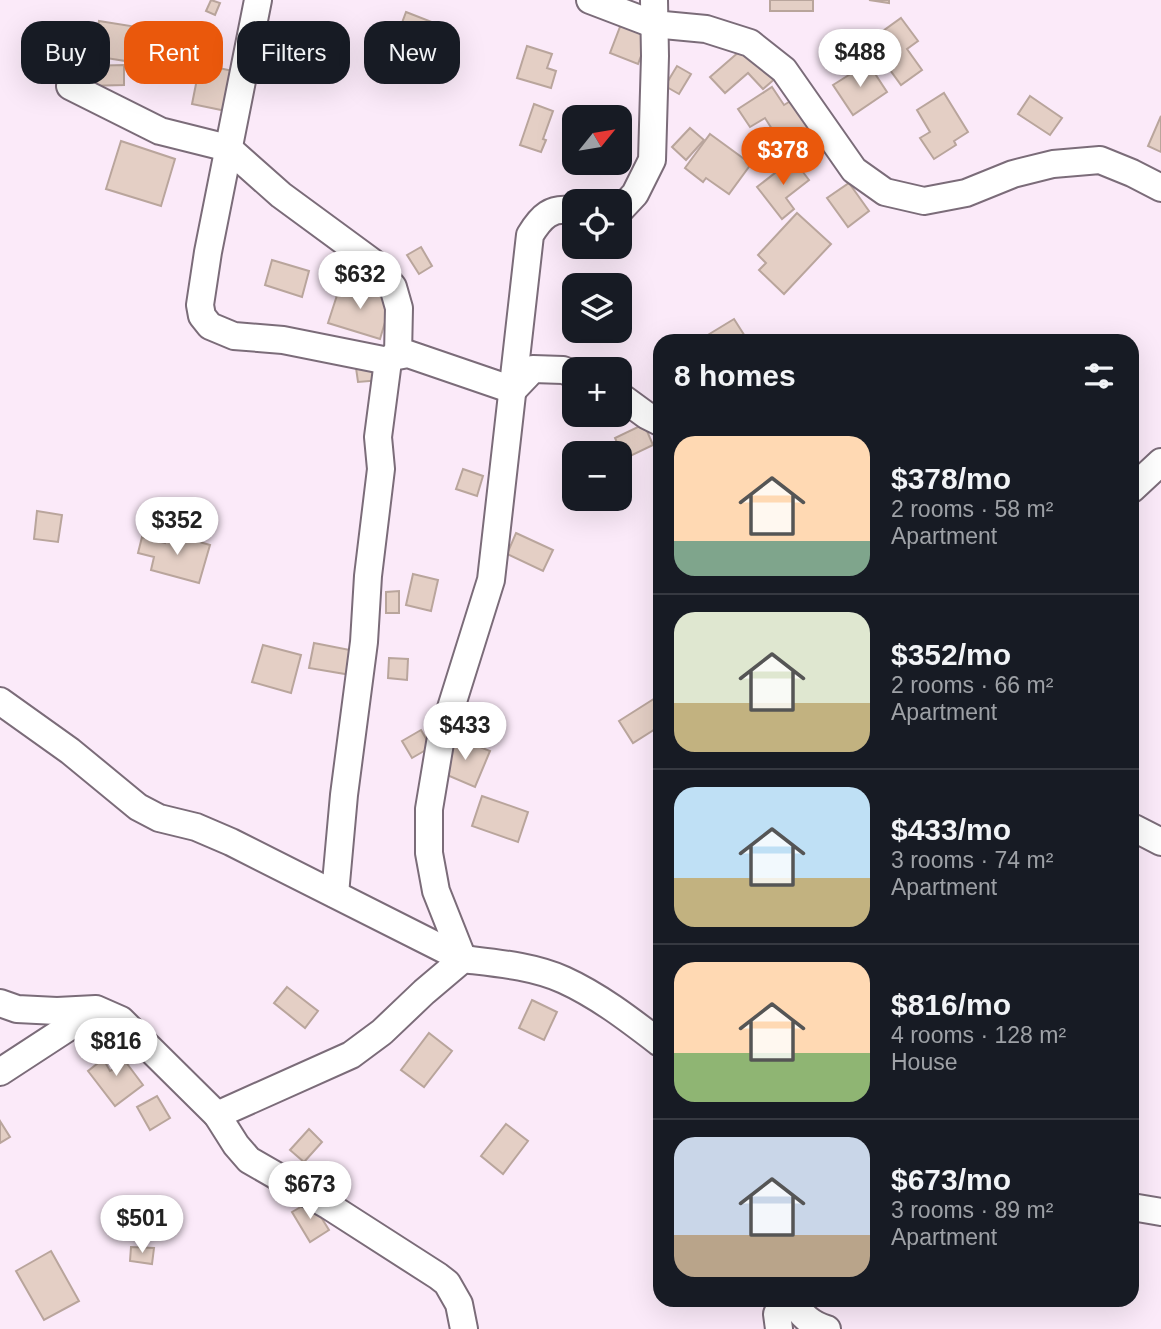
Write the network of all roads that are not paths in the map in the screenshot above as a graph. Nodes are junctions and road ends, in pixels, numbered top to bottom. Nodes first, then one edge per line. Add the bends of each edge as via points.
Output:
1 (258, 0) edge
2 (590, 0) edge
3 (654, 12) edge
4 (70, 86) dead end
5 (229, 148) junction
6 (1161, 188) edge
7 (632, 197) edge
8 (562, 210) edge
9 (393, 358) junction
10 (562, 370) edge
11 (513, 390) junction
12 (632, 405) edge
13 (653, 418) edge
14 (1161, 462) edge
15 (1139, 482) edge
16 (0, 701) edge
17 (1139, 831) edge
18 (1161, 842) edge
19 (335, 894) junction
20 (463, 959) junction
21 (0, 1003) edge
22 (96, 1009) junction
23 (653, 1038) edge
24 (0, 1072) edge
25 (217, 1115) junction
26 (1139, 1209) edge
27 (1161, 1212) edge
28 (780, 1307) edge
29 (796, 1307) edge
30 (464, 1329) edge
31 (779, 1329) edge
32 (827, 1329) edge

1 - 5 street
2 - 3 street
3 - 6 street via 750,43 785,71 854,170 886,192 924,201 965,193 1054,164 1100,160
3 - 7 street via 652,160
4 - 5 street via 160,131
5 - 9 street via 281,195 375,264 393,287 399,308
5 - 9 street via 208,252 202,316 210,326 234,336
8 - 11 street via 540,220 530,235
9 - 11 street via 408,354
9 - 19 street via 378,437 382,469
10 - 11 street via 533,369
11 - 20 street via 491,580 440,743 429,809 429,853 436,891
12 - 13 street
14 - 15 street
16 - 19 street via 138,807 231,842
17 - 18 street
19 - 20 street
20 - 23 street via 564,980
20 - 25 street via 351,1055
21 - 22 street via 17,1009
22 - 24 street
22 - 25 street via 121,1020
25 - 30 street via 249,1160 363,1226 447,1283 459,1304
26 - 27 street
28 - 31 street
29 - 32 street via 817,1327

